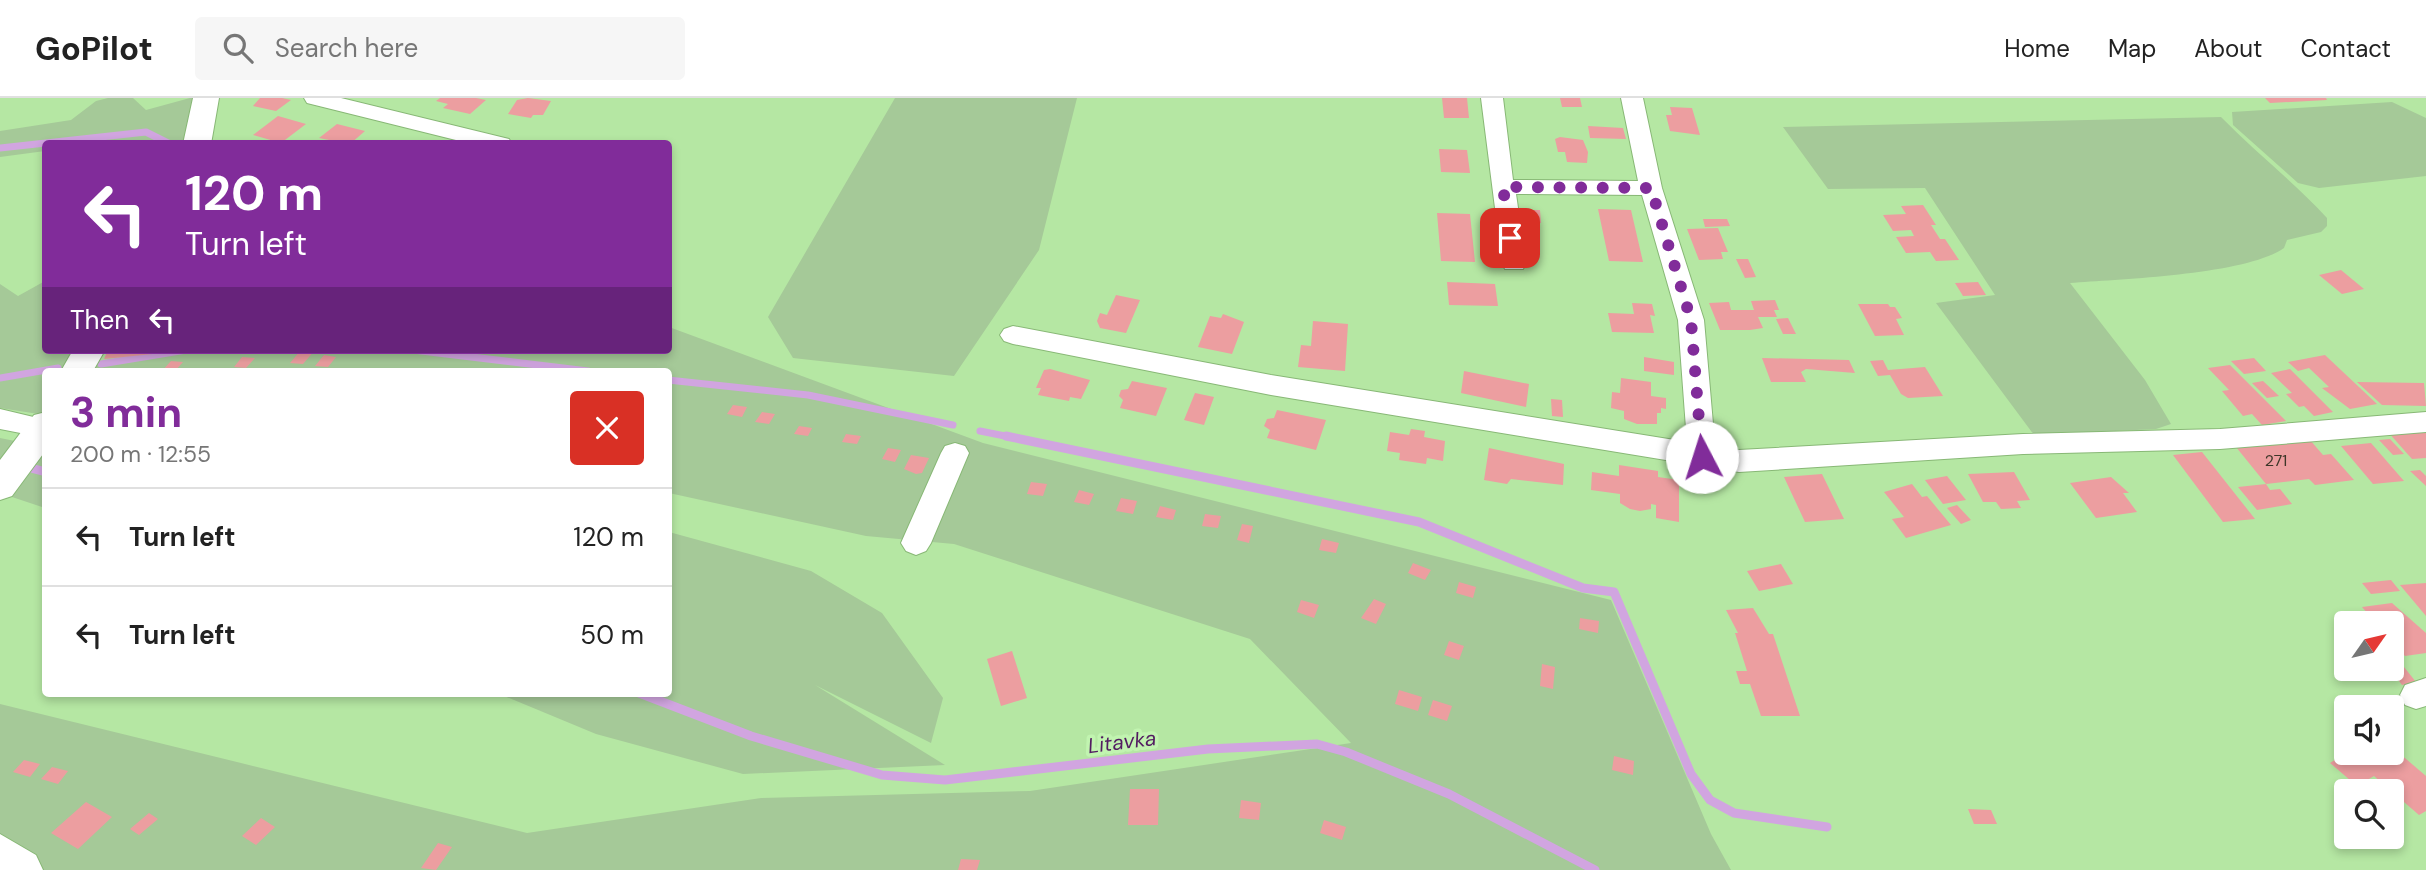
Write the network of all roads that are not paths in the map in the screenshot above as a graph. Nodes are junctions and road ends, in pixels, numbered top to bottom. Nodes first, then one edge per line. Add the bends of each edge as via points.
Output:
1 (206, 98) edge
2 (315, 98) edge
3 (1492, 98) edge
4 (1632, 98) edge
5 (198, 140) edge
6 (485, 140) edge
7 (1503, 187) junction
8 (1651, 188) junction
9 (1514, 263) dead end
10 (1013, 335) dead end
11 (0, 419) edge
12 (2426, 422) edge
13 (39, 434) edge
14 (955, 453) dead end
15 (1702, 457) junction
16 (0, 486) edge
17 (916, 543) dead end
18 (0, 855) edge
19 (21, 870) edge

1 - 5 street
2 - 6 street
3 - 7 street
4 - 8 street
7 - 8 street
7 - 9 street
8 - 15 street via 1691,320
10 - 15 street via 1272,385
11 - 13 street
12 - 15 street via 2220,439 2023,444 1774,461
13 - 16 street
14 - 17 street
18 - 19 street

